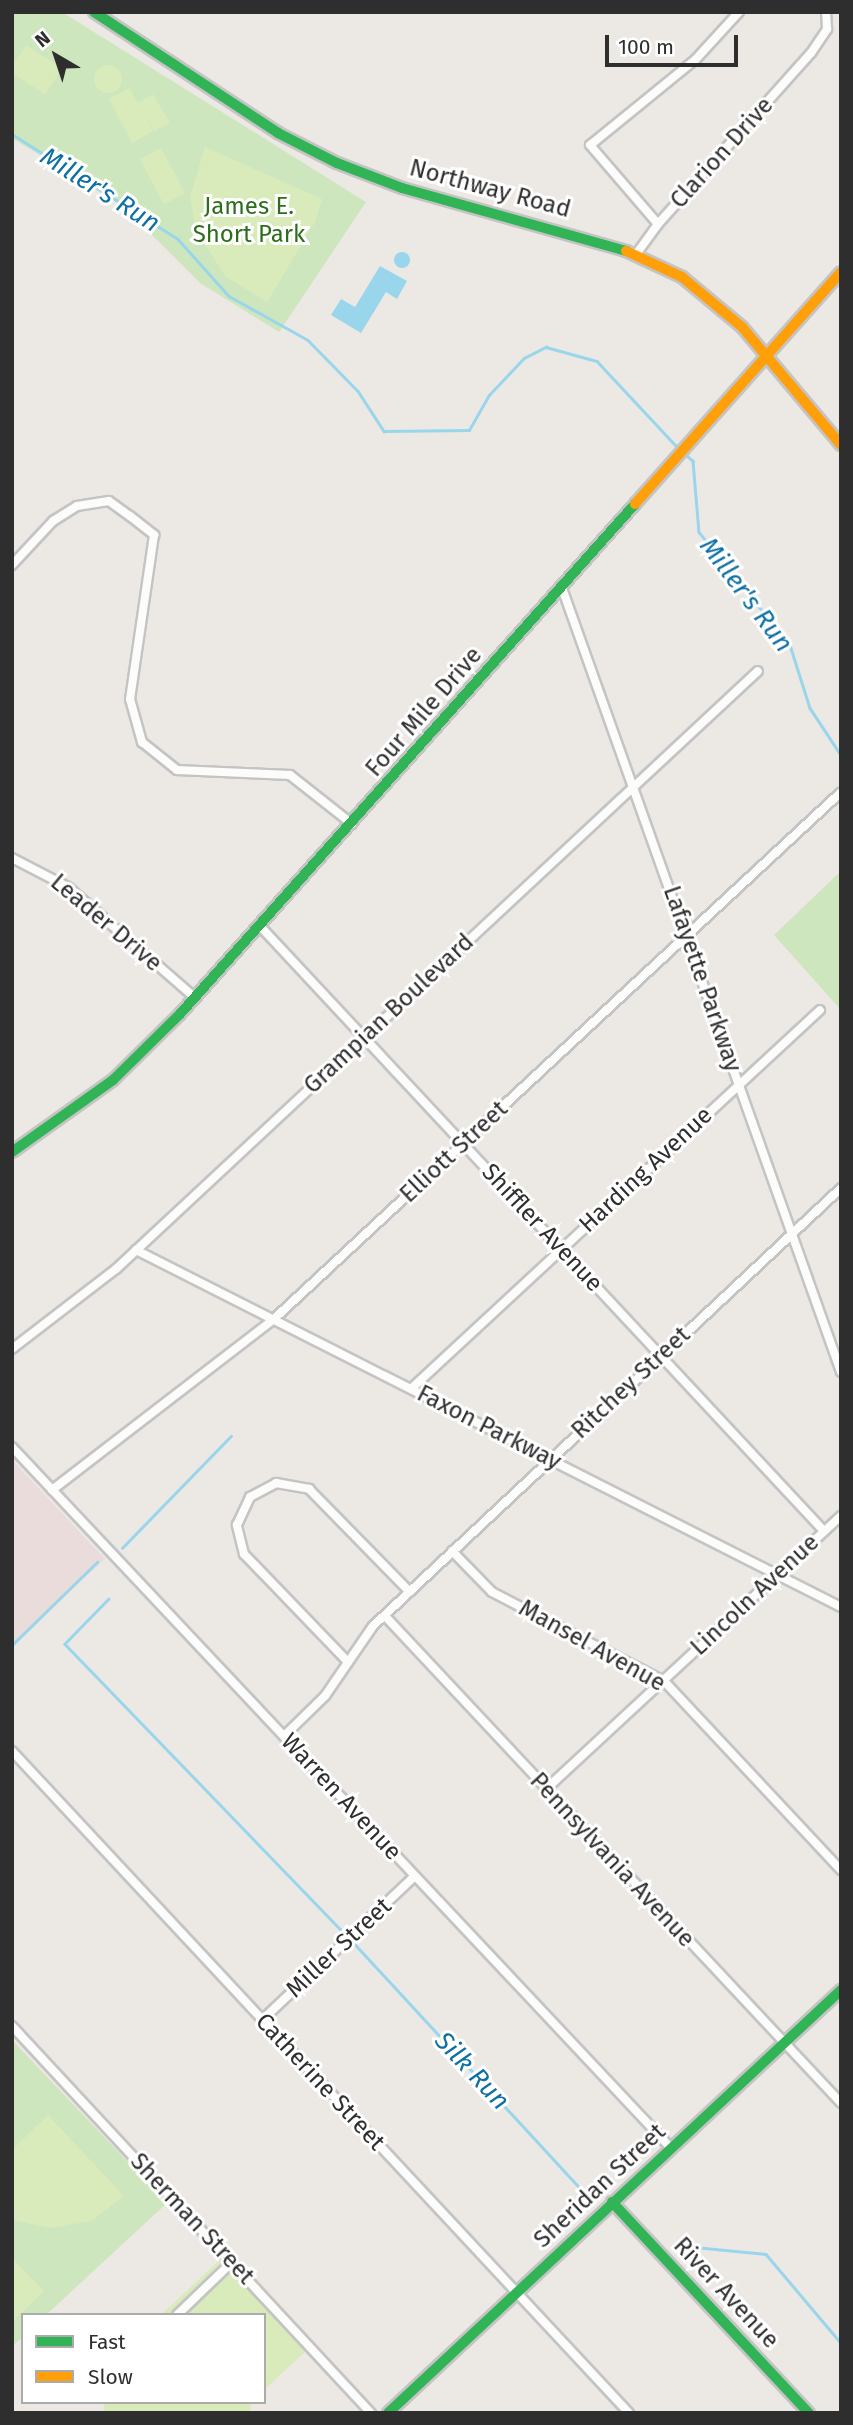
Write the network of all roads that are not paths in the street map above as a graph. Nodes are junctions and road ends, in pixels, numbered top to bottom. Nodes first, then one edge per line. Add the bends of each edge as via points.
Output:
1 (94, 12) edge
2 (739, 12) edge
3 (826, 12) edge
4 (658, 224) junction
5 (637, 253) junction
6 (841, 272) edge
7 (766, 353) junction
8 (841, 444) edge
9 (12, 565) edge
10 (562, 587) junction
11 (758, 671) dead end
12 (634, 786) junction
13 (840, 793) edge
14 (352, 824) junction
15 (12, 858) edge
16 (260, 926) junction
17 (687, 935) junction
18 (194, 997) junction
19 (820, 1010) dead end
20 (364, 1037) junction
21 (739, 1084) junction
22 (463, 1143) junction
23 (12, 1152) edge
24 (841, 1188) edge
25 (792, 1233) junction
26 (562, 1249) junction
27 (136, 1250) junction
28 (274, 1319) junction
29 (12, 1349) edge
30 (661, 1356) junction
31 (841, 1371) edge
32 (412, 1388) junction
33 (12, 1447) edge
34 (549, 1459) junction
35 (52, 1490) junction
36 (841, 1516) edge
37 (824, 1531) junction
38 (452, 1550) junction
39 (778, 1575) junction
40 (410, 1592) junction
41 (841, 1607) edge
42 (385, 1616) junction
43 (348, 1662) junction
44 (664, 1681) junction
45 (284, 1736) junction
46 (14, 1757) edge
47 (547, 1789) junction
48 (841, 1870) edge
49 (415, 1875) junction
50 (841, 1990) edge
51 (262, 2020) junction
52 (12, 2026) edge
53 (784, 2042) junction
54 (841, 2103) edge
55 (671, 2148) junction
56 (612, 2202) junction
57 (232, 2262) junction
58 (516, 2291) junction
59 (179, 2313) edge
60 (371, 2413) edge
61 (388, 2413) edge
62 (629, 2413) edge
63 (809, 2413) edge

1 - 5 street, Northway Road via 278,133 337,163
2 - 4 street, Clarion Drive via 696,59 590,145
3 - 4 street, Clarion Drive via 824,36 811,53
4 - 5 street, Clarion Drive
5 - 7 street, Northway Road via 702,291
6 - 7 street, Four Mile Drive
7 - 8 street, Northway Road
7 - 10 street, Four Mile Drive
9 - 14 street via 53,521 77,506 109,501 130,516 154,535 130,699 142,742 177,770 290,775
10 - 12 street, Lafayette Parkway
10 - 14 street, Four Mile Drive
11 - 12 street, Grampian Boulevard
12 - 17 street, Lafayette Parkway
12 - 20 street, Grampian Boulevard
13 - 17 street, Elliott Street
14 - 16 street, Four Mile Drive
15 - 18 street, Leader Drive via 68,887
16 - 18 street, Four Mile Drive
16 - 20 street, Shiffler Avenue
17 - 21 street, Lafayette Parkway
17 - 22 street, Elliott Street
18 - 23 street, Four Mile Drive via 113,1080
19 - 21 street, Harding Avenue
20 - 22 street, Shiffler Avenue
20 - 27 street, Grampian Boulevard
21 - 25 street, Lafayette Parkway
21 - 26 street, Harding Avenue
22 - 26 street, Shiffler Avenue
22 - 28 street, Elliott Street
24 - 25 street, Ritchey Street
25 - 30 street, Ritchey Street
25 - 31 street, Lafayette Parkway
26 - 30 street, Shiffler Avenue
26 - 32 street, Harding Avenue
27 - 28 street, Faxon Parkway
27 - 29 street, Grampian Boulevard
28 - 32 street, Faxon Parkway
28 - 35 street, Elliott Street
30 - 34 street, Ritchey Street
30 - 37 street, Shiffler Avenue
32 - 34 street, Faxon Parkway
33 - 35 street, Warren Avenue
34 - 38 street, Ritchey Street
34 - 39 street, Faxon Parkway
35 - 45 street, Warren Avenue
36 - 37 street, Lincoln Avenue
37 - 39 street, Lincoln Avenue
38 - 40 street, Ritchey Street
38 - 44 street, Mansel Avenue via 492,1592
39 - 41 street, Faxon Parkway
39 - 44 street, Lincoln Avenue
40 - 42 street, Ritchey Street
40 - 43 street via 309,1489 276,1483 250,1497 237,1525 244,1554
42 - 43 street, Ritchey Street
42 - 47 street, Pennsylvania Avenue
43 - 45 street, Ritchey Street via 325,1696
44 - 47 street, Lincoln Avenue
44 - 48 street, Mansel Avenue
45 - 49 street, Warren Avenue
46 - 51 street, Catherine Street
47 - 53 street, Pennsylvania Avenue
49 - 51 street, Miller Street
49 - 55 street, Warren Avenue
50 - 53 street, Sheridan Street
51 - 58 street, Catherine Street
52 - 57 street, Sherman Street
53 - 54 street, Pennsylvania Avenue
53 - 55 street, Sheridan Street
55 - 56 street, Sheridan Street
56 - 58 street, Sheridan Street
56 - 63 street, River Avenue
57 - 59 street
57 - 60 street, Sherman Street
58 - 61 street, Sheridan Street
58 - 62 street, Catherine Street

